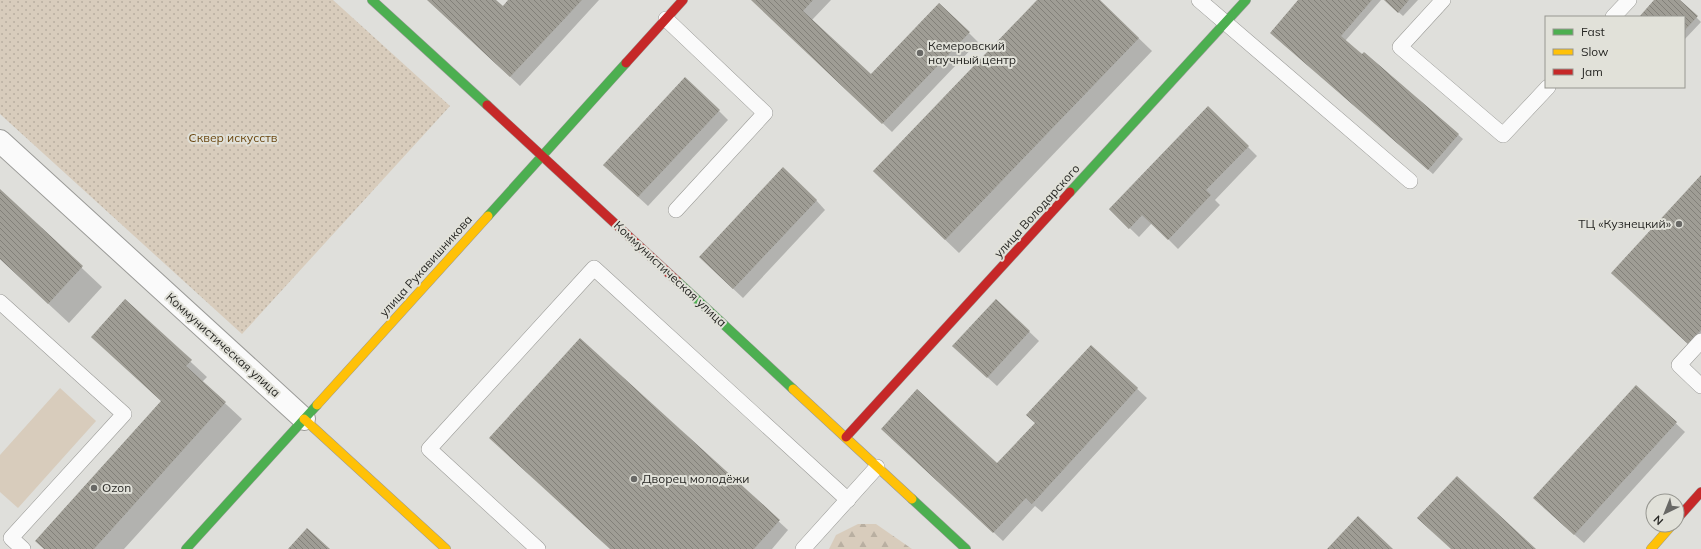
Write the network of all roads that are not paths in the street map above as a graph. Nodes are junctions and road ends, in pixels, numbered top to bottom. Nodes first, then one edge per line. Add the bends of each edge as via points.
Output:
1 (372, 0) edge
2 (683, 0) edge
3 (1199, 0) edge
4 (1246, 0) edge
5 (1443, 0) edge
6 (1629, 0) edge
7 (1614, 16) edge
8 (666, 19) junction
9 (1225, 24) junction
10 (1547, 88) edge
11 (0, 141) edge
12 (542, 155) junction
13 (1410, 181) dead end
14 (676, 210) dead end
15 (0, 302) edge
16 (1701, 342) edge
17 (1701, 386) edge
18 (304, 419) junction
19 (846, 437) junction
20 (878, 467) junction
21 (1700, 495) edge
22 (848, 500) junction
23 (1685, 511) edge
24 (1665, 533) edge
25 (23, 549) edge
26 (186, 549) edge
27 (446, 549) edge
28 (538, 549) edge
29 (803, 549) edge
30 (966, 549) edge
31 (1651, 549) edge

1 - 12 street, Коммунистическая улица
2 - 8 street, улица Рукавишникова
3 - 9 lane
4 - 9 street, улица Володарского
5 - 10 lane via 1400,47 1502,135
6 - 7 lane
8 - 12 street, улица Рукавишникова
8 - 14 lane via 765,113
9 - 13 lane
9 - 19 street, улица Володарского
11 - 18 street, Коммунистическая улица
12 - 18 street, улица Рукавишникова
12 - 19 street, Коммунистическая улица
15 - 25 lane via 124,414 11,538
16 - 17 lane via 1679,365
18 - 26 street, улица Рукавишникова
18 - 27 street, Коммунистическая улица
19 - 20 street, Коммунистическая улица
20 - 22 lane
20 - 30 street, Коммунистическая улица
21 - 23 street
22 - 28 lane via 594,268 429,449
22 - 29 lane
24 - 31 street

